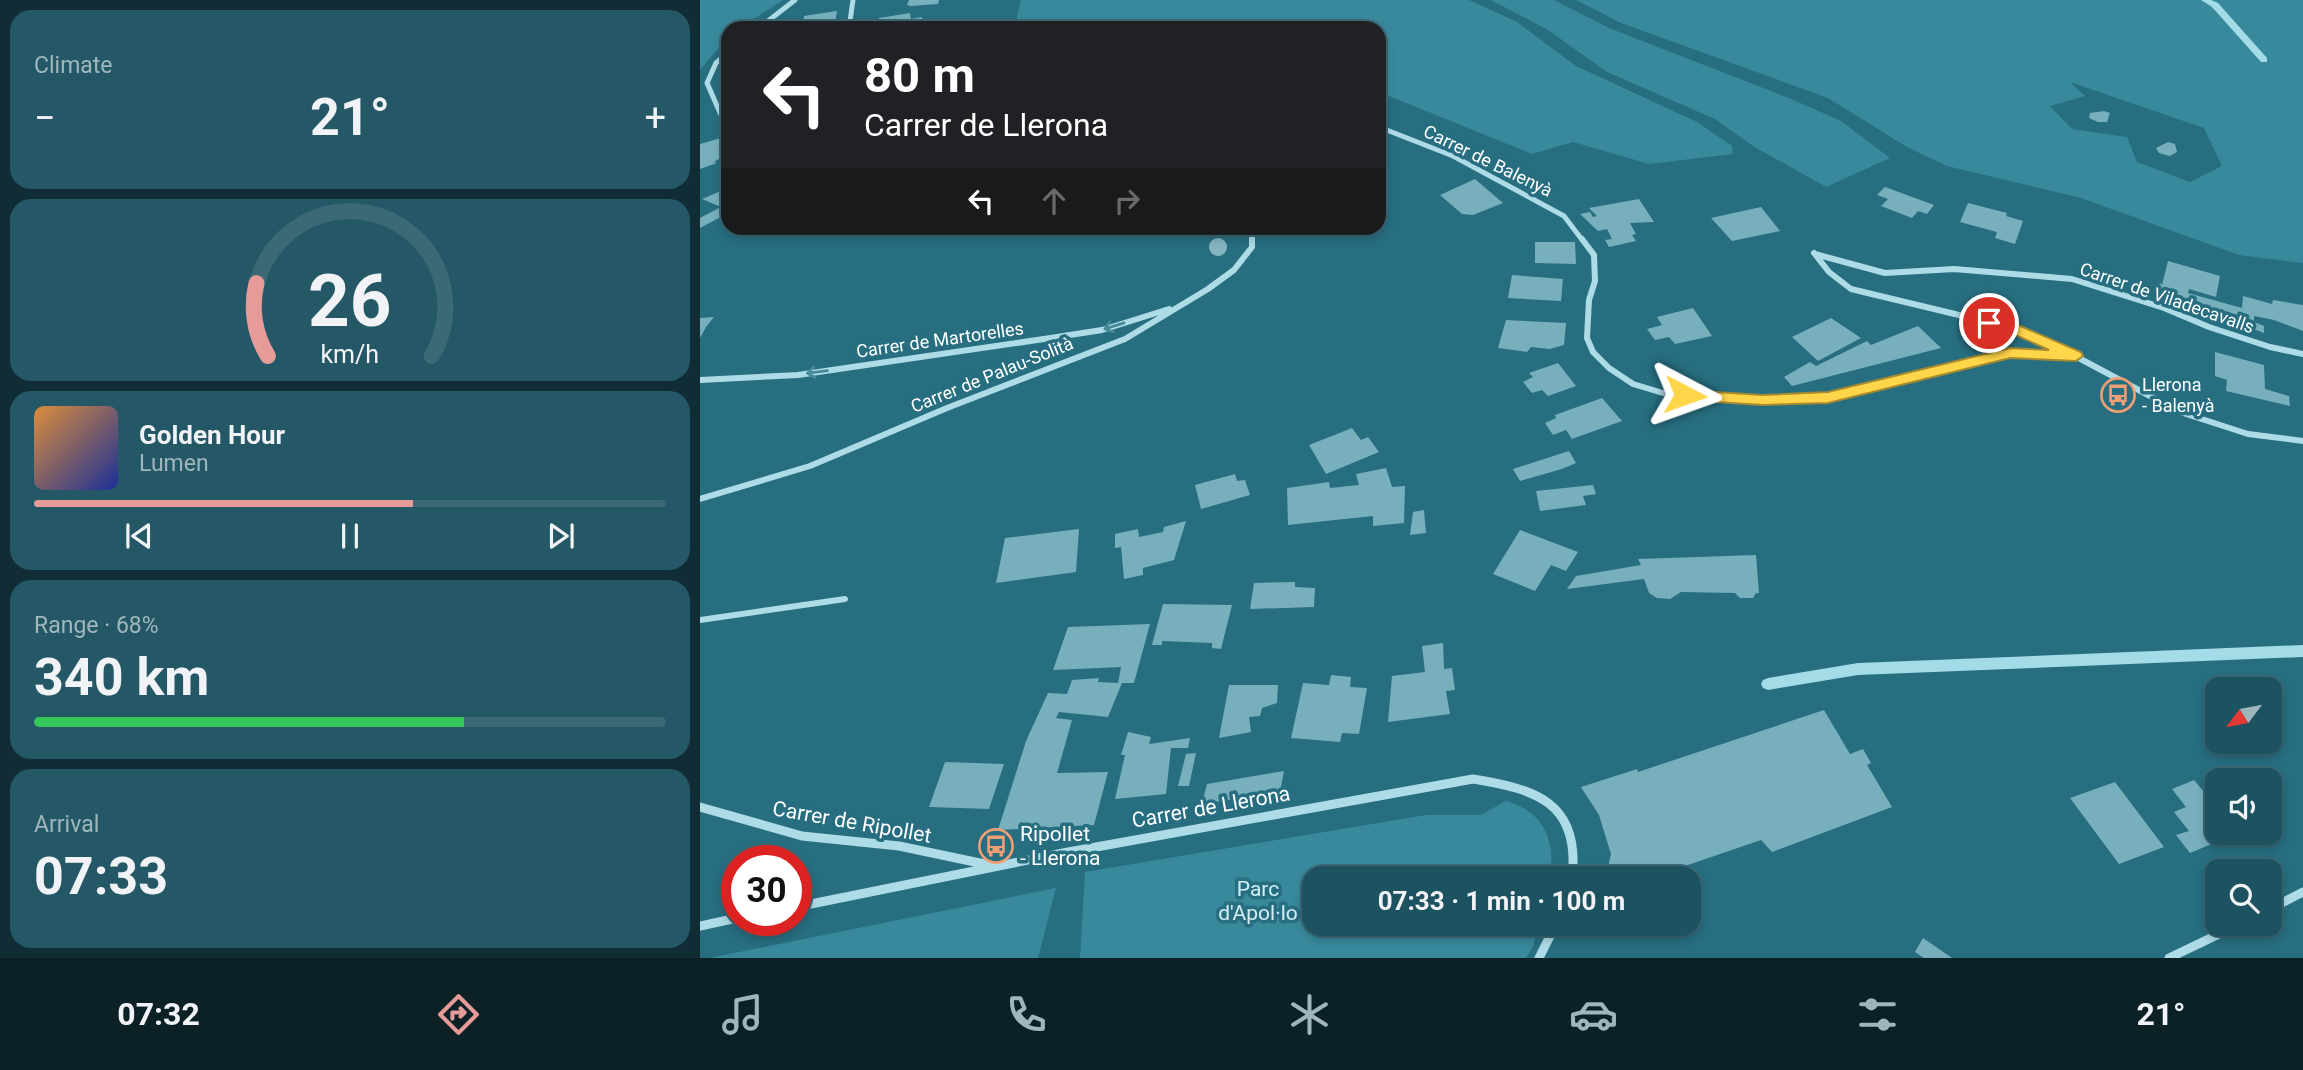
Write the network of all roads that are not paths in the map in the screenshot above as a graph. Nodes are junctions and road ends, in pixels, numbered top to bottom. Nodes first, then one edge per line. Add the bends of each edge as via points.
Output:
1 (795, 0) edge
2 (853, 0) edge
3 (768, 21) edge
4 (850, 21) edge
5 (721, 59) edge
6 (721, 115) edge
7 (1386, 130) edge
8 (1252, 235) edge
9 (1179, 305) junction
10 (2303, 354) edge
11 (2076, 356) junction
12 (700, 380) edge
13 (2303, 440) edge
14 (700, 499) edge
15 (845, 599) dead end
16 (700, 620) edge
17 (700, 807) edge
18 (1572, 866) edge
19 (999, 867) junction
20 (2303, 892) edge
21 (2282, 903) edge
22 (812, 904) edge
23 (721, 921) edge
24 (700, 926) edge
25 (1550, 936) edge
26 (2215, 936) edge
27 (1539, 958) edge
28 (2169, 958) edge

1 - 3 street
2 - 4 street
5 - 6 street via 707,82
7 - 11 street, Carrer de Balenyà via 1452,156 1564,216 1594,255 1587,338 1601,360 1633,384 1685,395 1762,400 1828,397 2010,353
8 - 9 street, Carrer de Palau-Solità via 1252,247 1234,270
9 -> 12 street, Carrer de Martorelles via 1102,330 798,375
9 - 14 street, Carrer de Palau-Solità via 1125,339 810,466
10 - 11 street, Carrer de Viladecavalls via 2073,279 1954,269 1885,273 1814,253 1852,289 2013,328
11 - 13 street via 2180,412 2248,434
15 - 16 lane
17 - 19 street, Carrer de Ripollet via 802,836 900,846
18 - 19 street, Carrer de Llerona via 1573,844 1547,800 1517,786 1473,779
19 - 22 street, Carrer de Llerona
20 - 21 street
23 - 24 street
25 - 27 street
26 - 28 street

